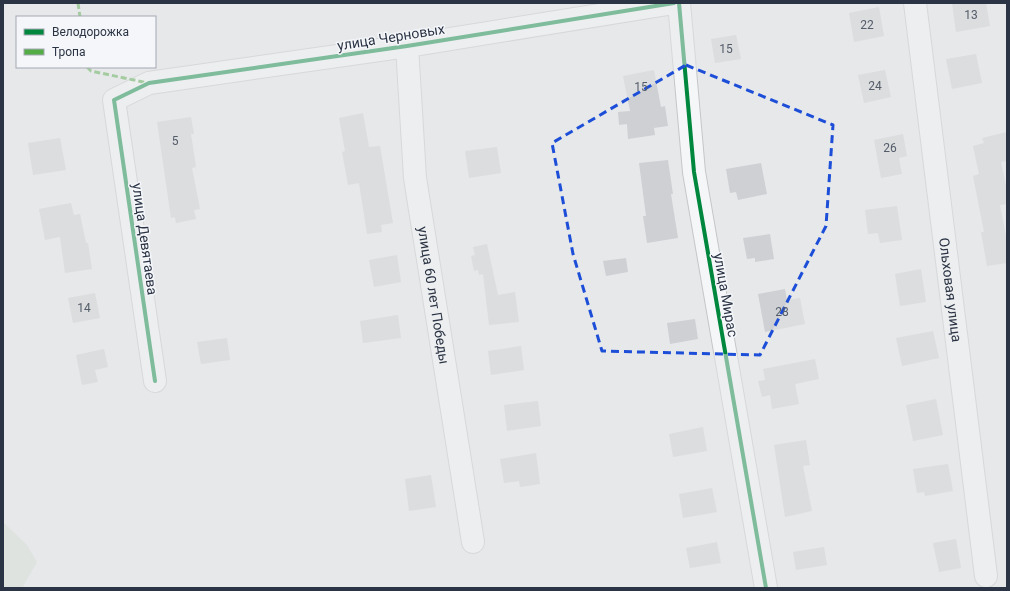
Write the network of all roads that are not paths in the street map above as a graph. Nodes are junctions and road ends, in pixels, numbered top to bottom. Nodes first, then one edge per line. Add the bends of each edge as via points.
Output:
1 (674, 3) edge
2 (679, 3) edge
3 (916, 3) edge
4 (407, 46) junction
5 (114, 100) joint
6 (155, 381) dead end
7 (473, 542) dead end
8 (986, 576) dead end
9 (766, 588) edge

1 - 4 street, улица Черновых
2 - 9 street, улица Мирас via 694,172
3 - 8 street, Ольховая улица
4 - 5 street, улица Черновых via 149,83
4 - 7 street, улица 60 лет Победы via 415,178
5 - 6 street, улица Девятаева

